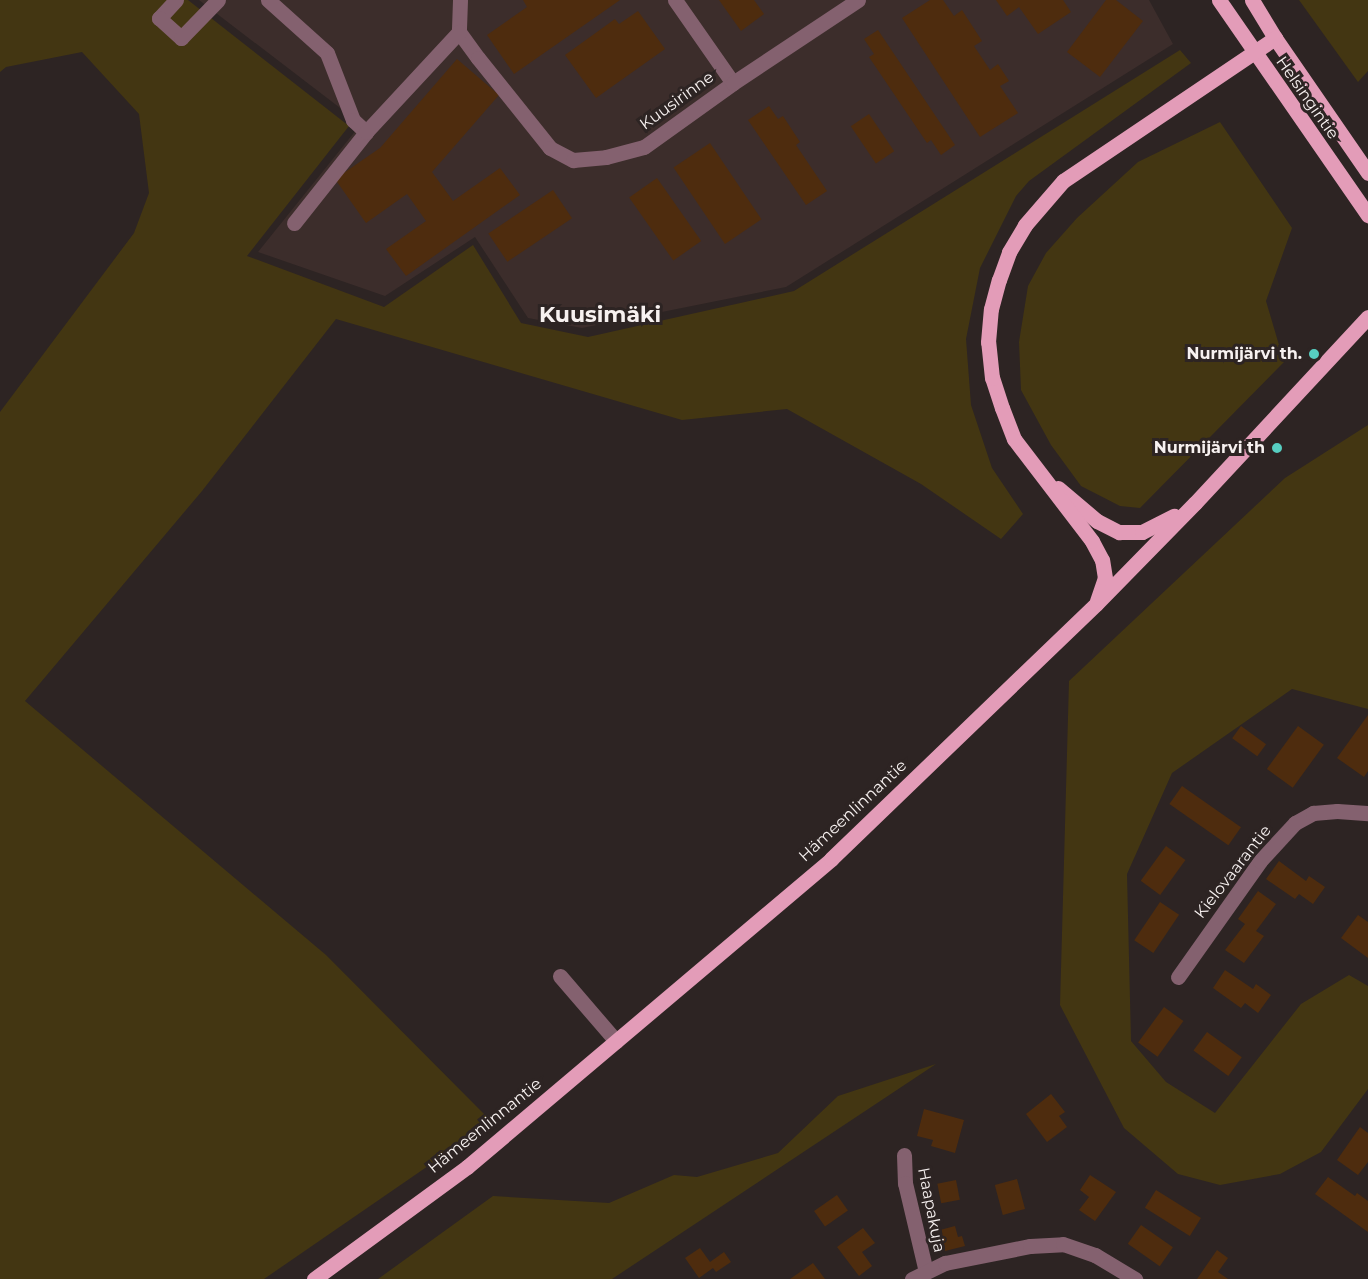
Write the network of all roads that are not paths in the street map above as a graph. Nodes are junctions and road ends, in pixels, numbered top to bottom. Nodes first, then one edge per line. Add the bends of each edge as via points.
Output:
1 (176, 0) edge
2 (218, 0) edge
3 (268, 0) edge
4 (460, 0) edge
5 (675, 0) edge
6 (858, 0) edge
7 (1219, 0) edge
8 (1252, 0) edge
9 (459, 32) junction
10 (1275, 38) junction
11 (1253, 52) junction
12 (733, 83) junction
13 (366, 132) junction
14 (1368, 173) edge
15 (1368, 215) edge
16 (294, 223) dead end
17 (1368, 317) edge
18 (1030, 464) junction
19 (1195, 503) junction
20 (1096, 604) junction
21 (1368, 813) edge
22 (560, 976) dead end
23 (1178, 977) dead end
24 (616, 1041) junction
25 (904, 1155) dead end
26 (919, 1275) edge
27 (314, 1279) edge
28 (1135, 1279) edge

1 - 2 street via 159,18 181,38
3 - 13 street via 327,53 353,120
4 - 9 street
5 - 12 street
6 - 12 street, Kuusirinne
7 - 11 main road, Helsingintie
8 - 10 main road, Helsingintie
9 - 12 street, Kuusirinne via 550,148 573,160 644,147
9 - 13 street
10 - 11 main road
10 - 14 main road, Helsingintie
11 - 15 main road, Helsingintie
11 - 18 main road via 1063,181 1025,225 1009,252 991,309 988,342 1002,408 1014,439
13 - 16 street
17 - 19 main road, Hämeenlinnantie
18 - 19 main road via 1097,521 1119,532 1142,532 1158,526
18 - 20 main road via 1102,560 1105,578
19 - 20 main road, Hämeenlinnantie
20 - 24 main road, Hämeenlinnantie via 831,859
21 - 23 street, Kielovaarantie via 1313,813 1295,823 1260,861
22 - 24 street
24 - 27 main road, Hämeenlinnantie via 467,1167
25 - 26 street, Haapakuja via 904,1183
26 - 28 street via 945,1263 1030,1246 1063,1244 1095,1256

